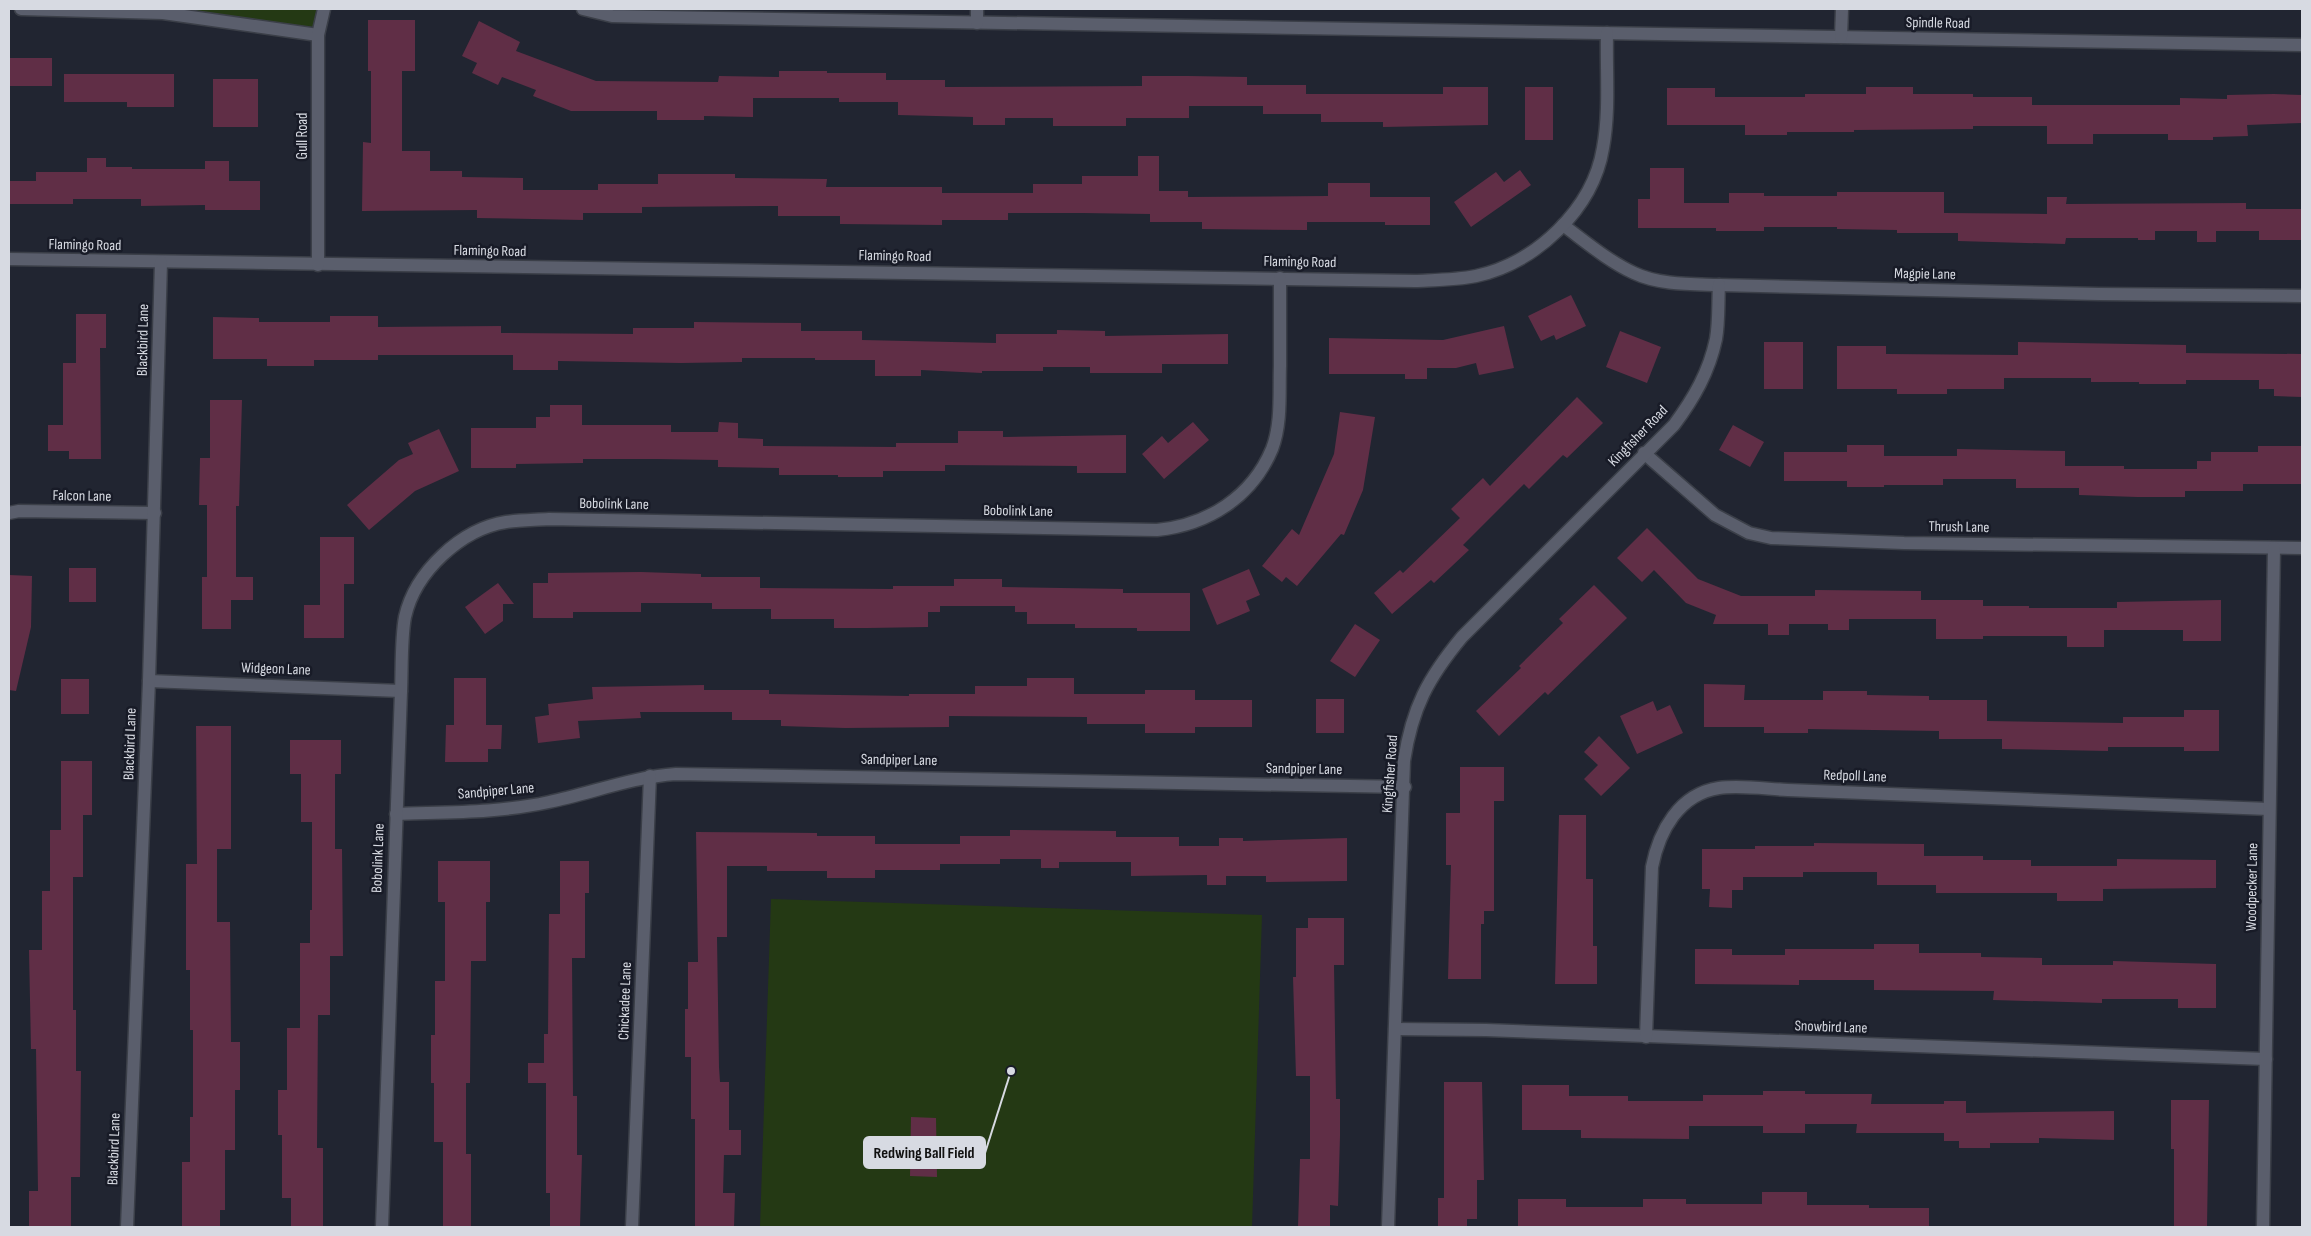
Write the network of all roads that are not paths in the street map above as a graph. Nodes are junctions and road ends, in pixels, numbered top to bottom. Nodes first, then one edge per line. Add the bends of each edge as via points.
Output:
1 (21, 9) edge
2 (324, 9) edge
3 (583, 9) edge
4 (977, 9) edge
5 (1842, 9) edge
6 (658, 13) edge
7 (977, 22) junction
8 (1607, 33) junction
9 (318, 35) junction
10 (1841, 37) junction
11 (2302, 45) edge
12 (1563, 225) junction
13 (9, 259) edge
14 (161, 262) junction
15 (318, 265) junction
16 (1280, 278) junction
17 (1719, 285) junction
18 (2302, 296) edge
19 (1644, 453) junction
20 (9, 513) edge
21 (155, 513) junction
22 (2274, 548) junction
23 (2302, 548) edge
24 (149, 681) junction
25 (401, 691) junction
26 (650, 776) junction
27 (1405, 788) junction
28 (2269, 810) junction
29 (396, 814) junction
30 (1395, 1029) junction
31 (1646, 1036) junction
32 (2266, 1059) junction
33 (127, 1227) edge
34 (382, 1227) edge
35 (632, 1227) edge
36 (1388, 1227) edge
37 (2263, 1227) edge

1 - 9 street via 163,13
2 - 9 street, Gull Road
3 - 6 street, Spindle Road via 612,16
4 - 7 street
5 - 10 street
6 - 7 street, Spindle Road
7 - 8 street, Spindle Road
8 - 10 street, Spindle Road
8 - 12 street, Flamingo Road via 1603,149 1588,190
9 - 15 street, Gull Road
10 - 11 street, Spindle Road
12 - 16 street, Flamingo Road via 1526,257 1477,276 1415,281
12 - 17 street, Magpie Lane via 1604,256 1635,274 1672,282
13 - 14 street, Flamingo Road
14 - 15 street, Flamingo Road
14 - 21 street, Blackbird Lane
15 - 16 street, Flamingo Road
16 - 25 street, Bobolink Lane via 1279,410 1272,447 1259,474 1244,491 1228,506 1205,518 1177,528 1157,530 549,519 505,522 477,532 450,548 422,577 405,617
17 - 18 street, Magpie Lane
17 - 19 street, Kingfisher Road via 1716,338 1704,378 1674,425
19 - 22 street, Thrush Lane via 1715,514 1749,533 1771,538
19 - 27 street, Kingfisher Road via 1441,662 1423,692 1409,731 1404,761
20 - 21 street, Falcon Lane
21 - 24 street, Blackbird Lane
22 - 23 street, Thrush Lane
22 - 28 street, Woodpecker Lane
24 - 25 street, Widgeon Lane
24 - 33 street, Blackbird Lane
25 - 29 street, Bobolink Lane
26 - 27 street, Sandpiper Lane via 912,777
26 - 29 street, Sandpiper Lane via 505,810
26 - 35 street, Chickadee Lane
27 - 30 street, Kingfisher Road
28 - 31 street, Redpoll Lane via 1788,790 1720,788 1699,793 1672,816 1652,867
28 - 32 street, Woodpecker Lane
29 - 34 street, Bobolink Lane
30 - 31 street, Snowbird Lane
30 - 36 street, Kingfisher Road
31 - 32 street, Snowbird Lane
32 - 37 street, Woodpecker Lane

